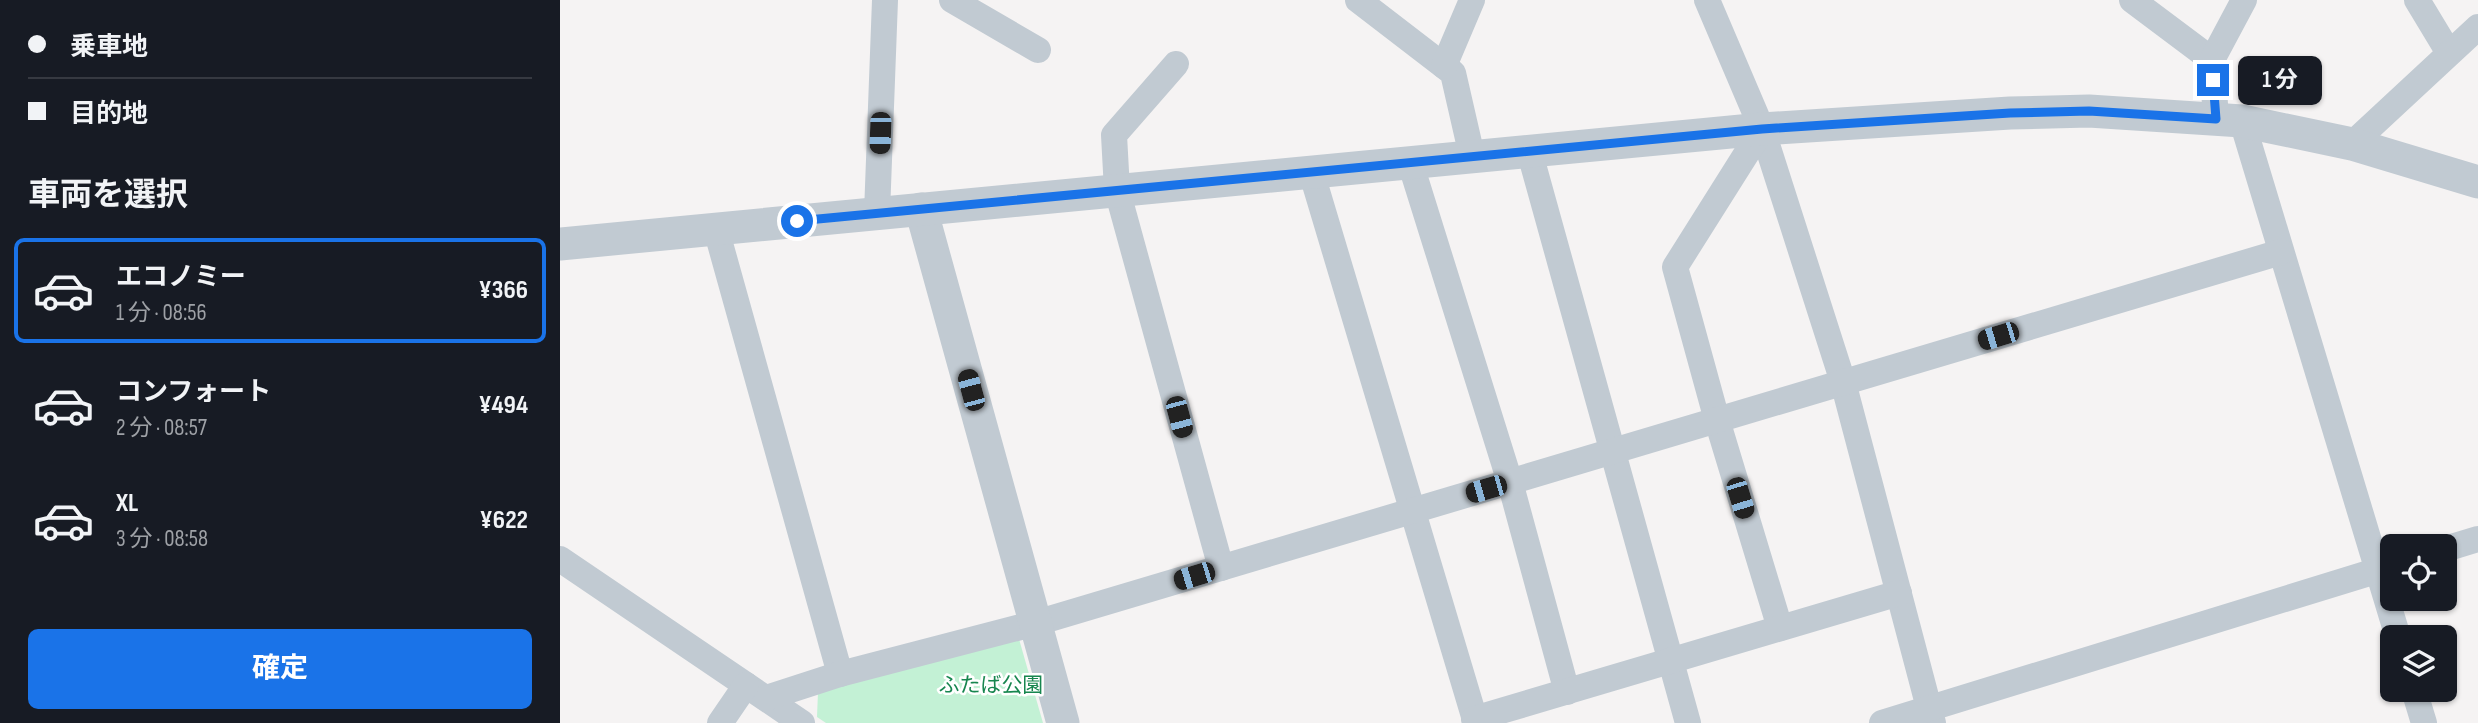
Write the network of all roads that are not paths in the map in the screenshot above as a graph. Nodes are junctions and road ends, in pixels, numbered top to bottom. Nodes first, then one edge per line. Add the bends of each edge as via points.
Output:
1 (885, 0) edge
2 (951, 0) edge
3 (1358, 0) edge
4 (1472, 0) edge
5 (1707, 0) edge
6 (2132, 0) edge
7 (2244, 0) edge
8 (2417, 0) edge
9 (2478, 27) edge
10 (1038, 50) dead end
11 (2449, 53) junction
12 (2212, 60) junction
13 (1176, 64) dead end
14 (1444, 66) junction
15 (2229, 120) junction
16 (1762, 129) junction
17 (2352, 144) junction
18 (1529, 150) junction
19 (1472, 156) junction
20 (1410, 162) junction
21 (1311, 172) junction
22 (2478, 182) edge
23 (1117, 190) junction
24 (920, 209) junction
25 (877, 213) junction
26 (716, 229) junction
27 (560, 244) edge
28 (2281, 252) junction
29 (1843, 383) junction
30 (1717, 420) junction
31 (1612, 451) junction
32 (1510, 482) junction
33 (1412, 511) junction
34 (2478, 539) edge
35 (2457, 545) edge
36 (2380, 553) edge
37 (560, 559) edge
38 (1221, 568) junction
39 (2380, 570) edge
40 (1899, 593) junction
41 (1035, 623) junction
42 (1780, 628) junction
43 (1671, 661) junction
44 (840, 674) junction
45 (756, 692) junction
46 (1567, 692) junction
47 (2418, 702) edge
48 (1931, 716) edge
49 (1475, 721) edge
50 (720, 723) edge
51 (802, 723) edge
52 (1063, 723) edge
53 (1688, 723) edge
54 (1882, 723) edge
55 (2424, 723) edge

1 - 25 street
2 - 10 street
3 - 14 street
4 - 14 street
5 - 16 street
6 - 12 street
7 - 12 street
8 - 11 street
9 - 11 street
11 - 17 street
12 - 15 street
13 - 23 street via 1114,135
14 - 19 street via 1453,73
15 - 16 street via 2089,111
15 - 17 street
15 - 28 street
16 - 18 street
16 - 29 street
16 - 30 street via 1675,267
17 - 22 street
18 - 19 street
18 - 31 street
19 - 20 street
20 - 21 street
20 - 32 street
21 - 23 street
21 - 33 street
23 - 24 street
23 - 38 street
24 - 25 street
24 - 41 street
25 - 26 street
26 - 27 street
26 - 44 street
28 - 29 street
28 - 36 street
29 - 30 street
29 - 40 street
30 - 31 street
30 - 42 street
31 - 32 street
31 - 43 street
32 - 33 street
32 - 46 street
33 - 38 street
33 - 49 street
34 - 35 street
37 - 45 street
38 - 41 street
39 - 48 street
40 - 42 street
40 - 48 street
41 - 44 street
41 - 52 street
42 - 43 street
43 - 46 street
43 - 53 street
44 - 45 street
45 - 50 street
45 - 51 street
46 - 49 street
47 - 55 street
48 - 54 street

